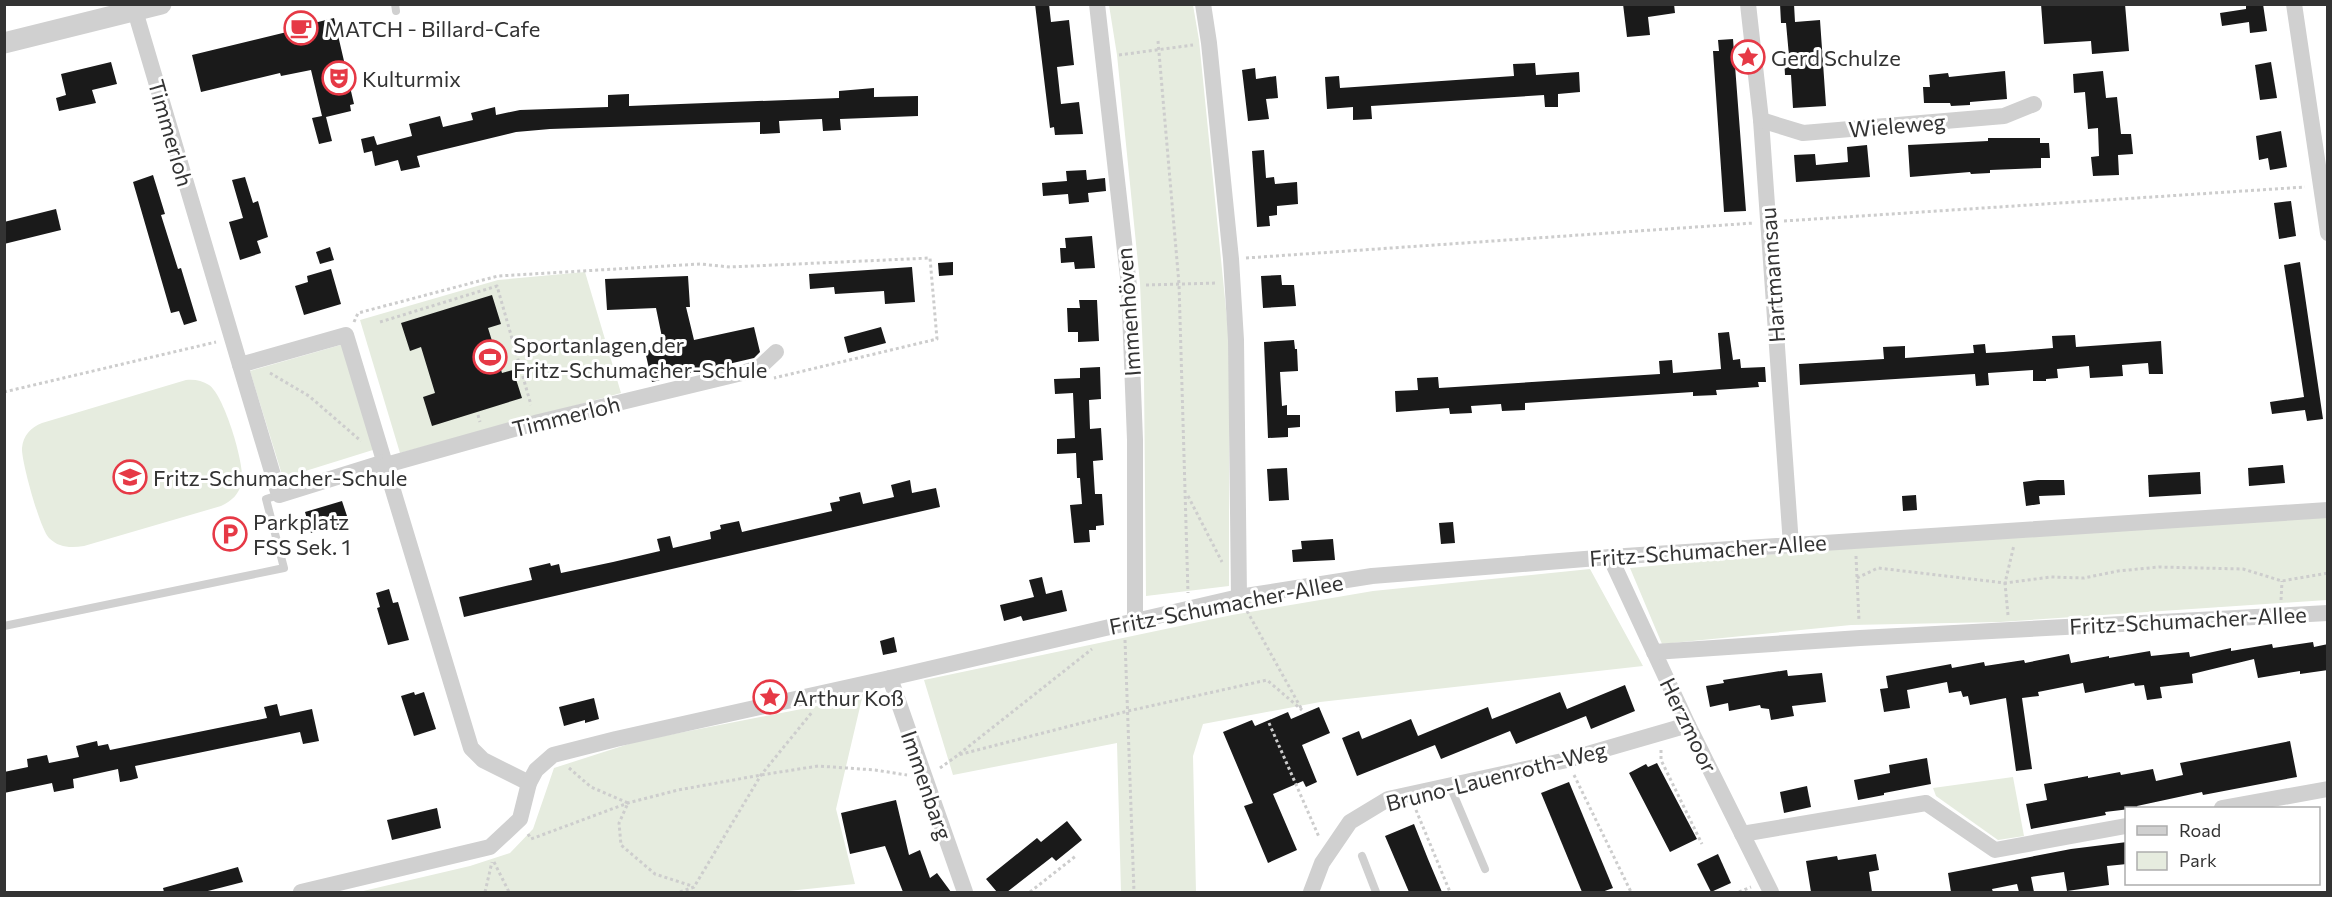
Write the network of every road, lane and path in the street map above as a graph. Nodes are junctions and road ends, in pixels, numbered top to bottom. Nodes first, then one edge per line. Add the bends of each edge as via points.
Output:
1 (161, 4) edge
2 (1097, 4) edge
3 (1203, 4) edge
4 (1748, 4) edge
5 (2294, 4) edge
6 (134, 8) edge
7 (1158, 41) dead end
8 (4, 43) edge
9 (1209, 43) junction
10 (1159, 49) junction
11 (1104, 57) junction
12 (2034, 104) dead end
13 (1761, 120) junction
14 (2321, 186) junction
15 (1769, 222) junction
16 (2328, 233) edge
17 (1231, 259) junction
18 (1179, 284) junction
19 (1129, 286) junction
20 (380, 322) dead end
21 (346, 335) junction
22 (232, 338) junction
23 (776, 352) dead end
24 (246, 364) junction
25 (768, 380) dead end
26 (4, 392) edge
27 (522, 408) dead end
28 (478, 415) dead end
29 (470, 425) dead end
30 (385, 463) junction
31 (1186, 493) junction
32 (279, 495) junction
33 (2328, 510) edge
34 (2018, 529) junction
35 (1856, 540) junction
36 (1791, 545) junction
37 (1610, 556) junction
38 (1222, 563) dead end
39 (2328, 573) edge
40 (1857, 578) junction
41 (2005, 583) junction
42 (1239, 597) junction
43 (1188, 609) junction
44 (2328, 613) edge
45 (1130, 622) junction
46 (4, 626) edge
47 (2009, 629) junction
48 (1860, 638) junction
49 (1097, 646) dead end
50 (1654, 652) junction
51 (890, 678) junction
52 (830, 691) junction
53 (1128, 711) junction
54 (1269, 723) dead end
55 (1688, 725) junction
56 (1661, 733) junction
57 (553, 755) junction
58 (958, 755) junction
59 (1567, 760) junction
60 (761, 775) junction
61 (925, 778) junction
62 (529, 783) junction
63 (1450, 786) junction
64 (2328, 789) edge
65 (1410, 794) junction
66 (628, 803) junction
67 (2228, 807) edge
68 (520, 819) junction
69 (2125, 826) edge
70 (1742, 834) junction
71 (1702, 844) dead end
72 (1077, 855) dead end
73 (1327, 856) junction
74 (1362, 856) dead end
75 (1485, 869) dead end
76 (694, 887) junction
77 (301, 892) edge
78 (485, 892) edge
79 (509, 892) edge
80 (680, 892) edge
81 (964, 892) edge
82 (1030, 892) edge
83 (1134, 892) edge
84 (1311, 892) edge
85 (1376, 892) edge
86 (1450, 892) edge
87 (1631, 892) edge
88 (1771, 892) edge

1 - 6 street
2 - 11 street, Immenhöven
3 - 9 street
4 - 13 street, Hartmannsau
5 - 14 street
6 - 8 street
6 - 22 street, Timmerloh
7 - 10 path
9 - 10 path
9 - 17 street
10 - 11 path
10 - 18 path
11 - 19 street, Immenhöven
12 - 13 street, Wieleweg via 2004,116 1803,133
13 - 15 street, Hartmannsau
14 - 15 path
14 - 16 street
15 - 17 path
15 - 36 street, Hartmannsau
17 - 18 path via 1223,282
17 - 42 street via 1236,340
18 - 19 path
18 - 31 path
19 - 45 street, Immenhöven via 1135,440
20 - 27 path via 497,286 532,405
21 - 24 street
21 - 25 path via 358,314 498,276 700,264 730,267 930,258 937,339
21 - 30 street
22 - 24 street, Timmerloh
22 - 26 path
23 - 30 street, Timmerloh via 759,368 742,374
24 - 30 path via 309,396
24 - 32 street, Timmerloh
28 - 29 path via 480,422
30 - 32 street, Timmerloh
30 - 62 street via 471,748 483,760
31 - 38 path
31 - 43 path
32 - 46 lane via 266,499 284,568
33 - 34 street, Fritz-Schumacher-Allee
34 - 35 street, Fritz-Schumacher-Allee
34 - 41 path
35 - 36 street, Fritz-Schumacher-Allee
35 - 40 path
36 - 37 street, Fritz-Schumacher-Allee
37 - 42 street, Fritz-Schumacher-Allee via 1372,576
37 - 50 street, Herzmoor
39 - 41 path via 2282,581 2243,569 2158,567 2084,578 2051,577
40 - 41 path via 1878,568
40 - 48 path
41 - 47 path
42 - 43 street, Fritz-Schumacher-Allee
42 - 53 path via 1302,710 1267,680
43 - 45 street, Fritz-Schumacher-Allee
44 - 47 street, Fritz-Schumacher-Allee
45 - 51 street, Fritz-Schumacher-Allee
45 - 53 path
47 - 48 street, Fritz-Schumacher-Allee
48 - 50 street, Fritz-Schumacher-Allee
49 - 58 path
50 - 55 street, Herzmoor
51 - 52 street, Fritz-Schumacher-Allee
51 - 61 street, Immenbarg
52 - 57 street, Fritz-Schumacher-Allee
52 - 60 path
53 - 58 path
53 - 83 path
54 - 73 path
55 - 56 street, Bruno-Lauenroth-Weg
55 - 70 street, Herzmoor
56 - 59 street, Bruno-Lauenroth-Weg
56 - 71 path via 1661,760
57 - 62 street via 536,770
57 - 66 path via 591,787
58 - 61 path
59 - 63 street, Bruno-Lauenroth-Weg
59 - 87 path
60 - 61 path via 818,766
60 - 66 path
60 - 76 path
61 - 81 street, Immenbarg
62 - 68 street
63 - 65 street, Bruno-Lauenroth-Weg
63 - 75 lane
64 - 67 street
65 - 73 street, Bruno-Lauenroth-Weg via 1388,799 1350,822
65 - 86 path
66 - 68 path via 531,839
66 - 76 path via 619,823 621,845 655,874
68 - 77 street via 490,847
69 - 70 street via 1995,850 1926,803
70 - 88 street, Herzmoor
72 - 82 path
73 - 84 street, Bruno-Lauenroth-Weg
74 - 85 lane
76 - 80 path
78 - 79 path via 493,859

